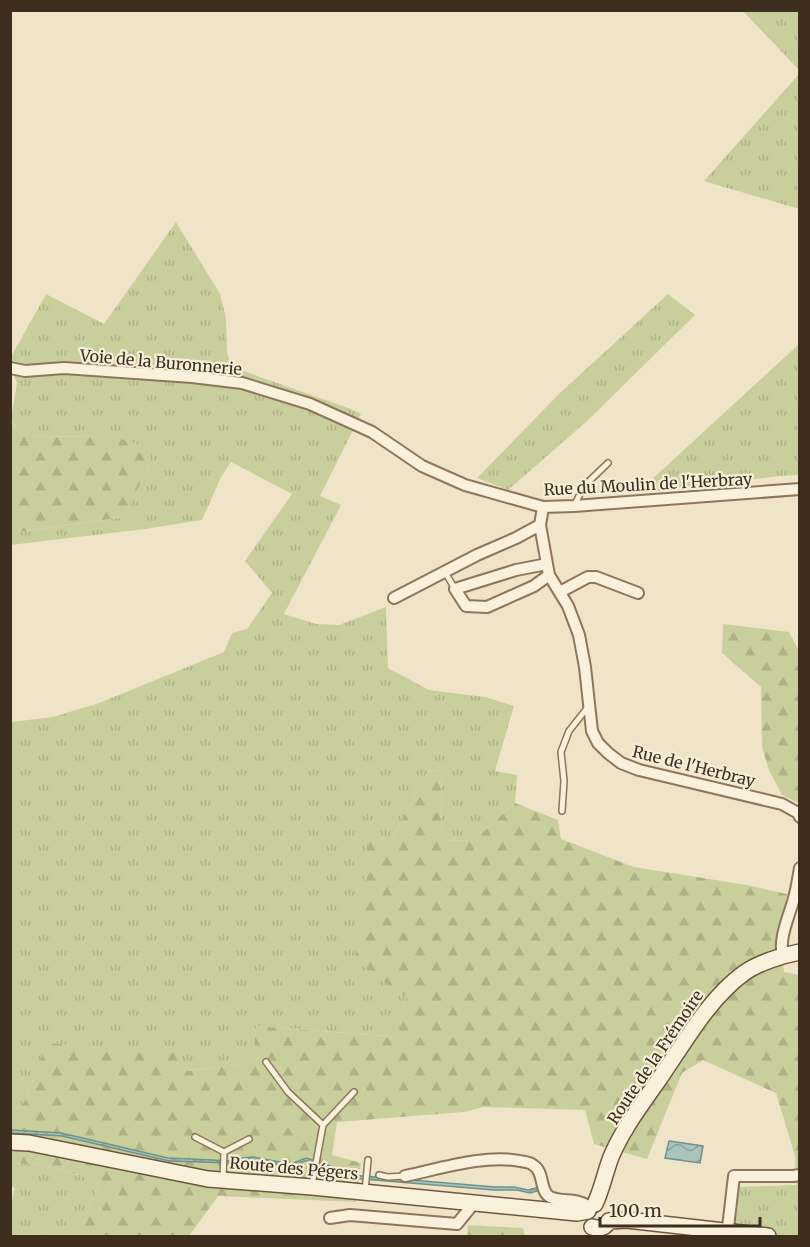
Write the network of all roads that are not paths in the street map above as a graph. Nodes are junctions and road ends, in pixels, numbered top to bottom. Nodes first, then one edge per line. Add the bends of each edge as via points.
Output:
1 (10, 368) edge
2 (372, 432) joint
3 (608, 463) dead end
4 (800, 489) edge
5 (574, 506) junction
6 (543, 507) junction
7 (540, 525) junction
8 (548, 570) junction
9 (445, 571) junction
10 (455, 589) junction
11 (560, 592) junction
12 (638, 593) dead end
13 (394, 598) dead end
14 (589, 705) junction
15 (562, 811) dead end
16 (800, 817) edge
17 (800, 868) edge
18 (800, 952) edge
19 (783, 955) junction
20 (266, 1062) dead end
21 (354, 1092) dead end
22 (323, 1125) junction
23 (195, 1137) dead end
24 (249, 1139) dead end
25 (10, 1142) edge
26 (224, 1152) junction
27 (368, 1160) dead end
28 (379, 1174) dead end
29 (800, 1174) edge
30 (405, 1176) joint
31 (223, 1180) junction
32 (312, 1187) junction
33 (365, 1192) junction
34 (474, 1203) junction
35 (595, 1216) edge
36 (330, 1218) dead end
37 (728, 1234) edge
38 (768, 1236) edge

1 - 2 street, Voie de la Buronnerie via 86,369 242,383 310,404
2 - 6 street, Rue du Moulin de l'Herbray via 422,466 465,485
3 - 5 lane via 584,486
4 - 5 street, Rue du Moulin de l'Herbray
5 - 6 street, Rue du Moulin de l'Herbray
6 - 7 street, Rue de l'Herbray
7 - 8 street, Rue de l'Herbray
7 - 9 street
8 - 10 street via 516,570
8 - 10 street via 534,586 487,607 466,606
8 - 11 street, Rue de l'Herbray
9 - 10 lane
9 - 13 street
11 - 12 street via 588,577 596,577
11 - 14 street, Rue de l'Herbray via 579,635
14 - 15 lane via 569,731 561,752
14 - 16 street, Rue de l'Herbray via 592,731 598,743 621,763 782,804
17 - 19 street via 783,937
18 - 19 street, Route de la Frémoire
19 - 35 street, Route de la Frémoire via 747,971 711,1004 627,1125 611,1158
20 - 22 lane via 288,1092
21 - 22 lane
22 - 32 lane
23 - 26 lane
24 - 26 lane
25 - 31 street, Route des Pégers
26 - 31 lane
27 - 33 lane
28 - 30 lane
29 - 37 street via 734,1176
30 - 35 street via 481,1160 533,1164 540,1171 550,1197 585,1203
31 - 32 street, Route des Pégers
32 - 33 street, Route des Pégers
33 - 34 street, Route des Pégers
34 - 35 street, Route des Pégers
34 - 36 street via 457,1224 350,1215
35 - 37 street, Route des Pégers
37 - 38 street, Route des Pégers

